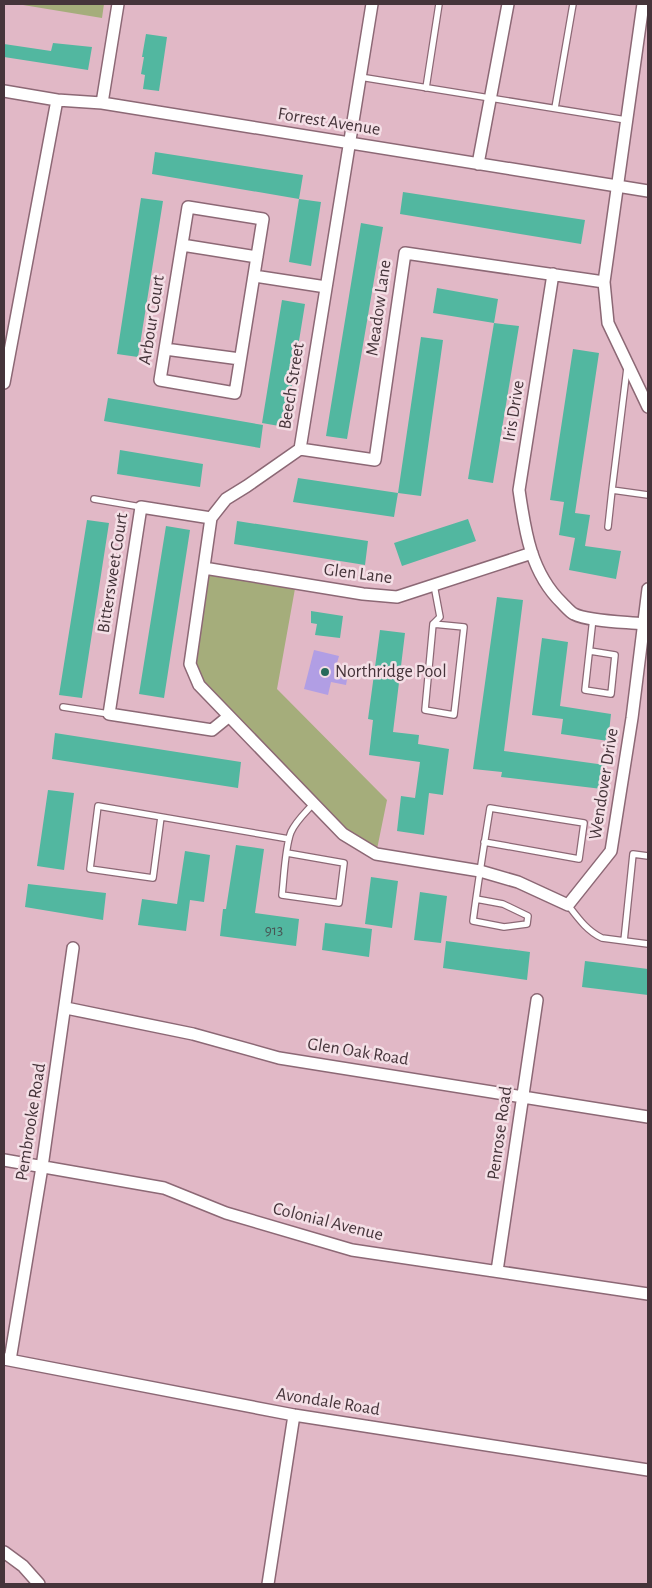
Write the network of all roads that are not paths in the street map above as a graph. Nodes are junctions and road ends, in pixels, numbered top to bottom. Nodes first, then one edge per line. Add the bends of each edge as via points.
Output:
1 (118, 4) edge
2 (372, 4) edge
3 (439, 4) edge
4 (508, 4) edge
5 (573, 4) edge
6 (644, 4) edge
7 (360, 77) junction
8 (426, 88) junction
9 (4, 91) edge
10 (490, 98) junction
11 (57, 100) junction
12 (102, 103) junction
13 (555, 108) junction
14 (626, 120) junction
15 (348, 143) junction
16 (478, 164) junction
17 (617, 186) junction
18 (648, 191) edge
19 (182, 245) junction
20 (257, 257) junction
21 (553, 274) junction
22 (254, 276) junction
23 (604, 282) junction
24 (326, 287) junction
25 (165, 349) junction
26 (240, 359) junction
27 (627, 365) junction
28 (4, 383) edge
29 (648, 407) edge
30 (300, 449) junction
31 (612, 490) junction
32 (648, 495) edge
33 (94, 499) dead end
34 (141, 507) junction
35 (211, 518) junction
36 (608, 527) dead end
37 (532, 553) junction
38 (204, 568) junction
39 (434, 585) junction
40 (648, 589) edge
41 (593, 618) junction
42 (434, 624) junction
43 (644, 628) edge
44 (590, 650) junction
45 (63, 708) dead end
46 (109, 714) junction
47 (228, 717) junction
48 (313, 804) junction
49 (161, 817) junction
50 (289, 839) junction
51 (484, 842) junction
52 (287, 854) junction
53 (648, 856) edge
54 (480, 870) junction
55 (476, 899) junction
56 (568, 905) junction
57 (624, 941) junction
58 (648, 944) edge
59 (74, 948) dead end
60 (538, 1000) dead end
61 (66, 1008) junction
62 (523, 1098) junction
63 (648, 1117) edge
64 (4, 1160) edge
65 (42, 1167) junction
66 (497, 1270) junction
67 (648, 1294) edge
68 (7, 1359) edge
69 (294, 1415) junction
70 (648, 1470) edge
71 (4, 1552) edge
72 (39, 1584) edge
73 (268, 1584) edge

1 - 12 street
2 - 7 street, Beech Street
3 - 8 lane
4 - 10 street
5 - 13 lane
6 - 14 street
7 - 8 lane
7 - 15 street, Beech Street
8 - 10 lane
9 - 11 street, Forrest Avenue
10 - 13 lane
10 - 16 street
11 - 12 street, Forrest Avenue
11 - 28 street
12 - 15 street, Forrest Avenue
13 - 14 lane
14 - 17 street
15 - 16 street, Forrest Avenue
15 - 24 street, Beech Street
16 - 17 street, Forrest Avenue
17 - 18 street, Forrest Avenue
17 - 23 street
19 - 20 street
19 - 20 street, Arbour Court via 188,207 197,208 263,219
19 - 25 street, Arbour Court
20 - 22 street, Arbour Court
21 - 23 street, Meadow Lane
21 - 30 street, Meadow Lane via 405,253 376,460
21 - 37 street, Iris Drive via 519,490 523,522
22 - 24 street
22 - 26 street, Arbour Court
23 - 27 street via 608,323
24 - 30 street, Beech Street
25 - 26 street
25 - 26 street, Arbour Court via 160,380 235,392
27 - 29 street
27 - 31 lane
30 - 35 street, Beech Street via 226,498
31 - 32 lane
31 - 36 lane
33 - 34 lane
34 - 35 street, Bittersweet Court
34 - 46 street, Bittersweet Court
35 - 38 street, Beech Street
37 - 39 street, Glen Lane
37 - 41 street, Iris Drive via 540,577 555,596 573,614
38 - 39 street, Glen Lane via 397,597
38 - 47 street, Beech Street via 190,664 199,685
39 - 42 lane via 440,618
40 - 43 street, Wendover Drive
41 - 43 street, Iris Drive
41 - 44 lane
42 - 42 lane via 425,710 454,715 464,628
43 - 56 street, Wendover Drive via 612,851
44 - 44 lane via 585,690 611,694 615,655
45 - 46 lane
46 - 47 street via 212,730
47 - 48 street, Beech Street
48 - 50 lane via 301,816
48 - 54 street, Beech Street via 342,834 376,854
49 - 49 lane via 98,806 90,868 153,878
49 - 50 lane
50 - 52 lane
51 - 51 lane via 579,858 584,823 490,808
51 - 54 lane
52 - 52 lane via 282,895 339,903 344,863
53 - 57 lane via 633,854
54 - 55 lane
54 - 56 street via 518,882
55 - 55 lane via 473,921 504,927 528,924 528,916 502,904
56 - 57 lane via 595,935
57 - 58 lane
59 - 61 street, Pembrooke Road
60 - 62 street, Penrose Road
61 - 62 street, Glen Oak Road via 193,1034 279,1058
61 - 65 street, Pembrooke Road
62 - 63 street, Glen Oak Road
62 - 66 street, Penrose Road
64 - 65 street, Colonial Avenue
65 - 66 street, Colonial Avenue via 164,1188 226,1213 352,1250
65 - 68 street, Pembrooke Road
66 - 67 street, Colonial Avenue
68 - 69 street, Avondale Road
69 - 70 street, Avondale Road
69 - 73 street
71 - 72 street

